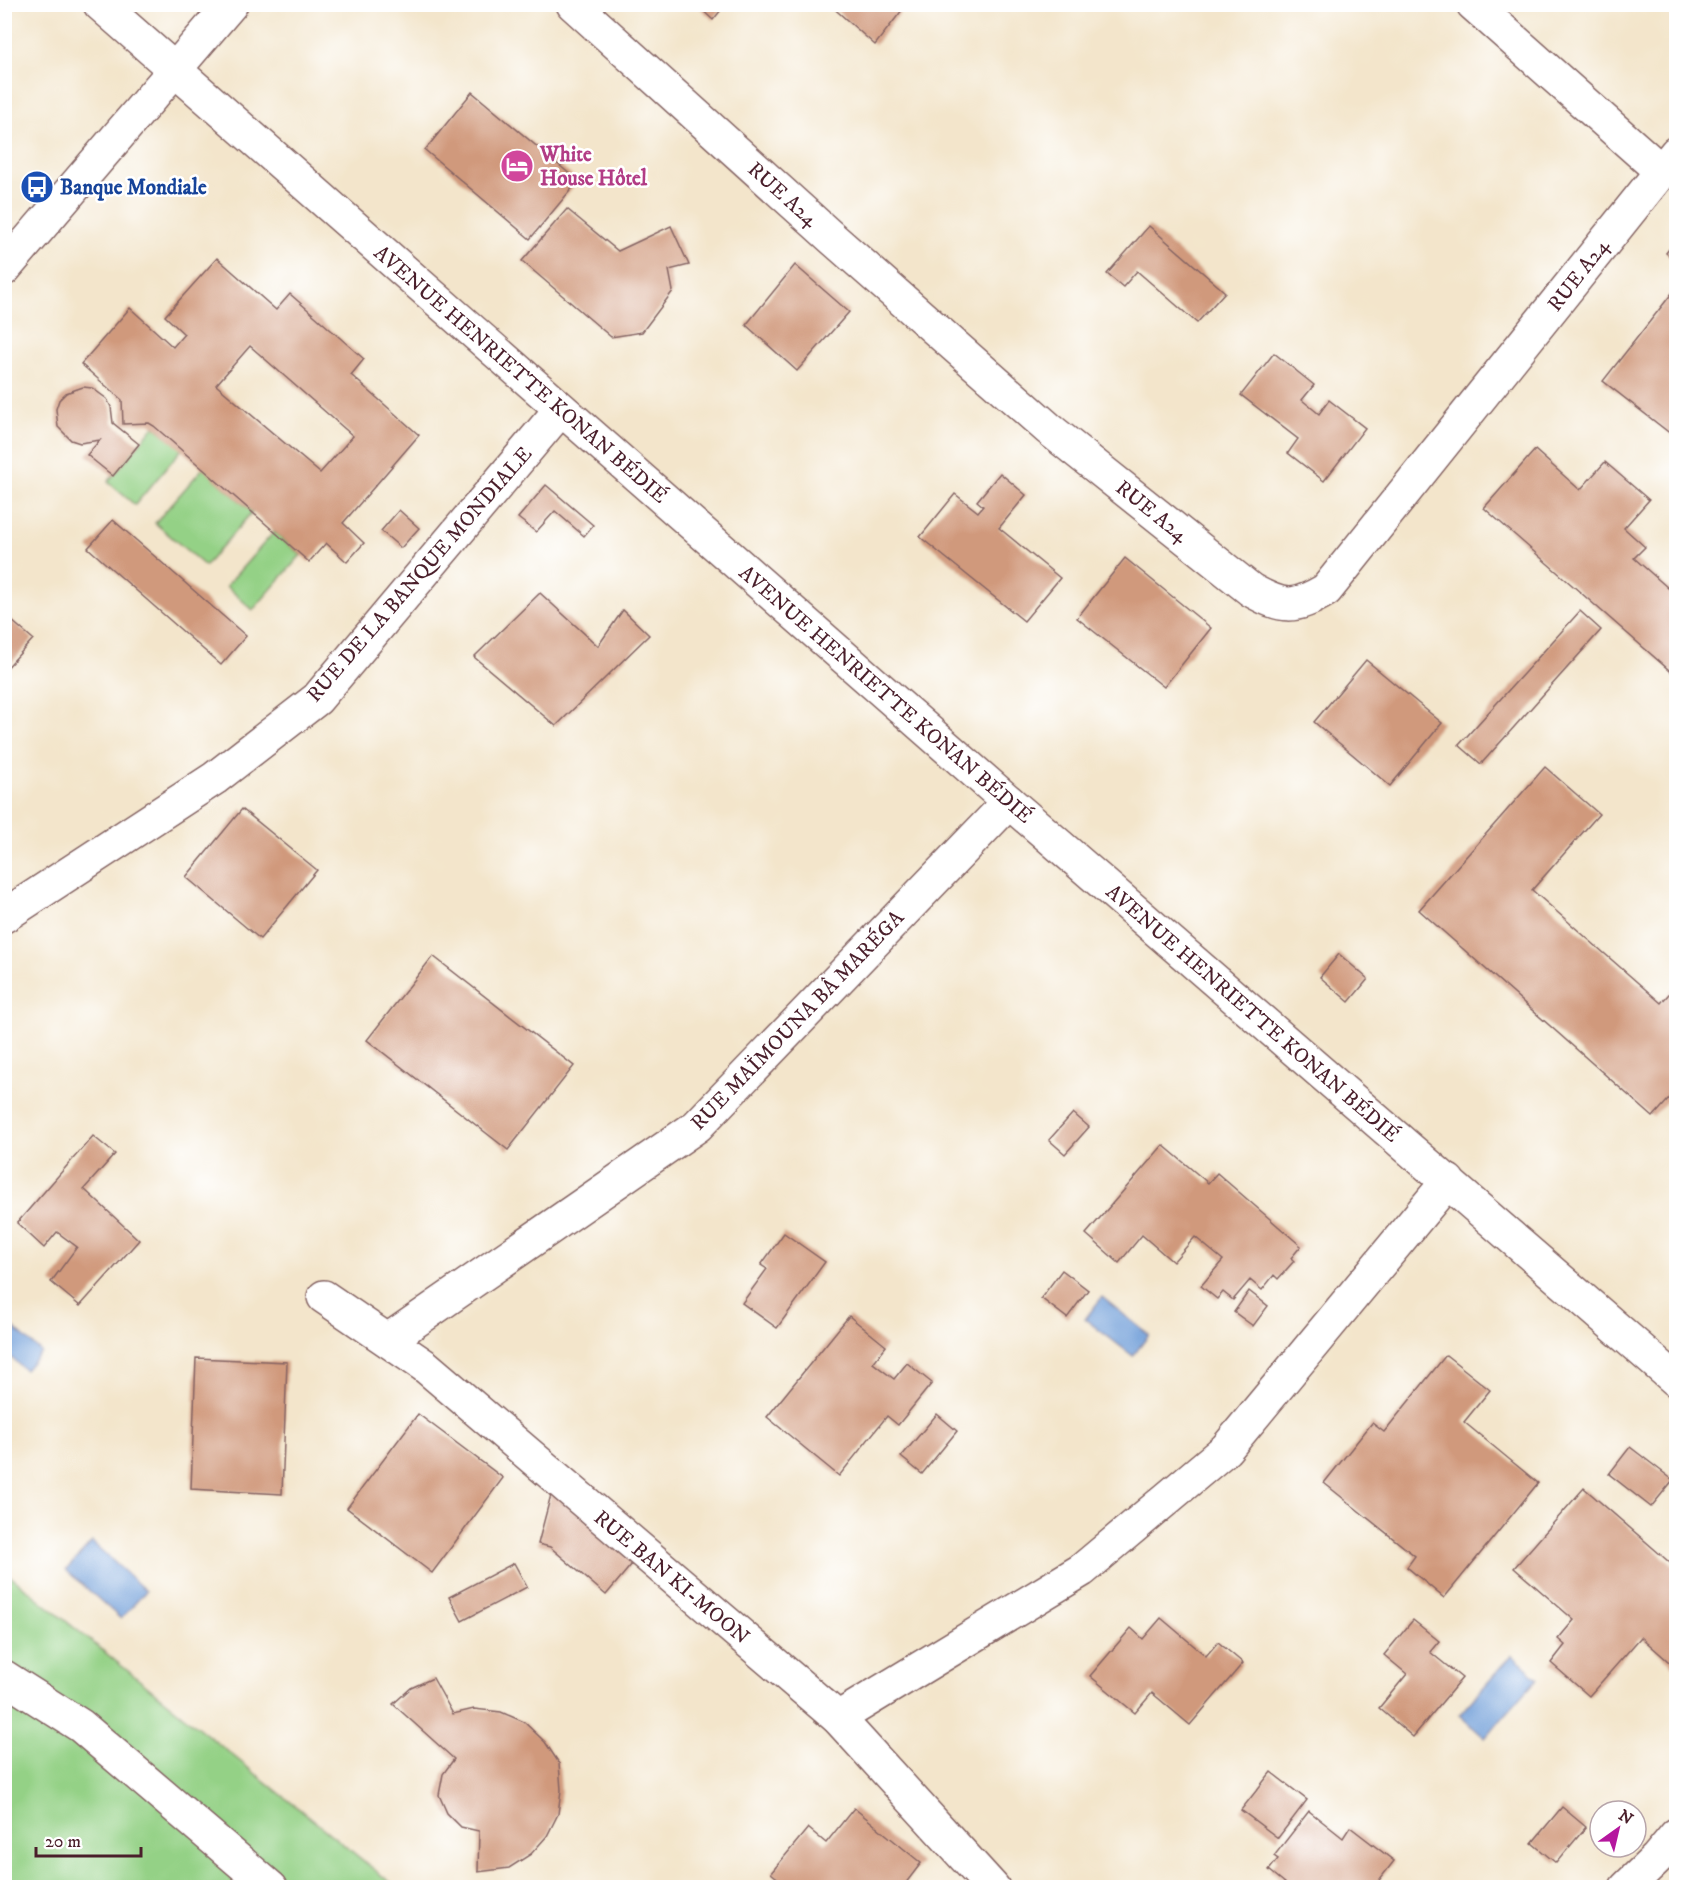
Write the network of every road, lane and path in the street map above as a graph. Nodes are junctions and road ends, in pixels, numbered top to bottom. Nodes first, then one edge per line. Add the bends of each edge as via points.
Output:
1 (100, 4) edge
2 (231, 4) edge
3 (573, 4) edge
4 (1473, 4) edge
5 (174, 69) junction
6 (1669, 162) edge
7 (4, 269) edge
8 (561, 409) junction
9 (1009, 802) junction
10 (4, 916) edge
11 (1448, 1181) junction
12 (324, 1297) dead end
13 (388, 1340) junction
14 (1677, 1380) edge
15 (4, 1677) edge
16 (838, 1719) junction
17 (1677, 1835) edge
18 (271, 1887) edge
19 (993, 1887) edge
20 (1626, 1887) edge

1 - 5 street, AVENUE HENRIETTE KONAN BÉDIÉ
2 - 5 street
3 - 6 street, RUE A24 via 1049,429 1251,590 1269,600 1289,604 1306,602 1326,590
4 - 6 street
5 - 7 street
5 - 8 street, AVENUE HENRIETTE KONAN BÉDIÉ
8 - 9 street, AVENUE HENRIETTE KONAN BÉDIÉ
8 - 10 street, RUE DE LA BANQUE MONDIALE via 317,699 215,778
9 - 11 street, AVENUE HENRIETTE KONAN BÉDIÉ
9 - 13 street, RUE MAÏMOUNA BÂ MARÉGA via 697,1126
11 - 14 street, AVENUE HENRIETTE KONAN BÉDIÉ
11 - 16 street via 1226,1449 1082,1570
12 - 13 street, RUE BAN KI-MOON
13 - 16 street, RUE BAN KI-MOON via 425,1366
15 - 18 street via 81,1726
16 - 19 street, RUE BAN KI-MOON
17 - 20 street

